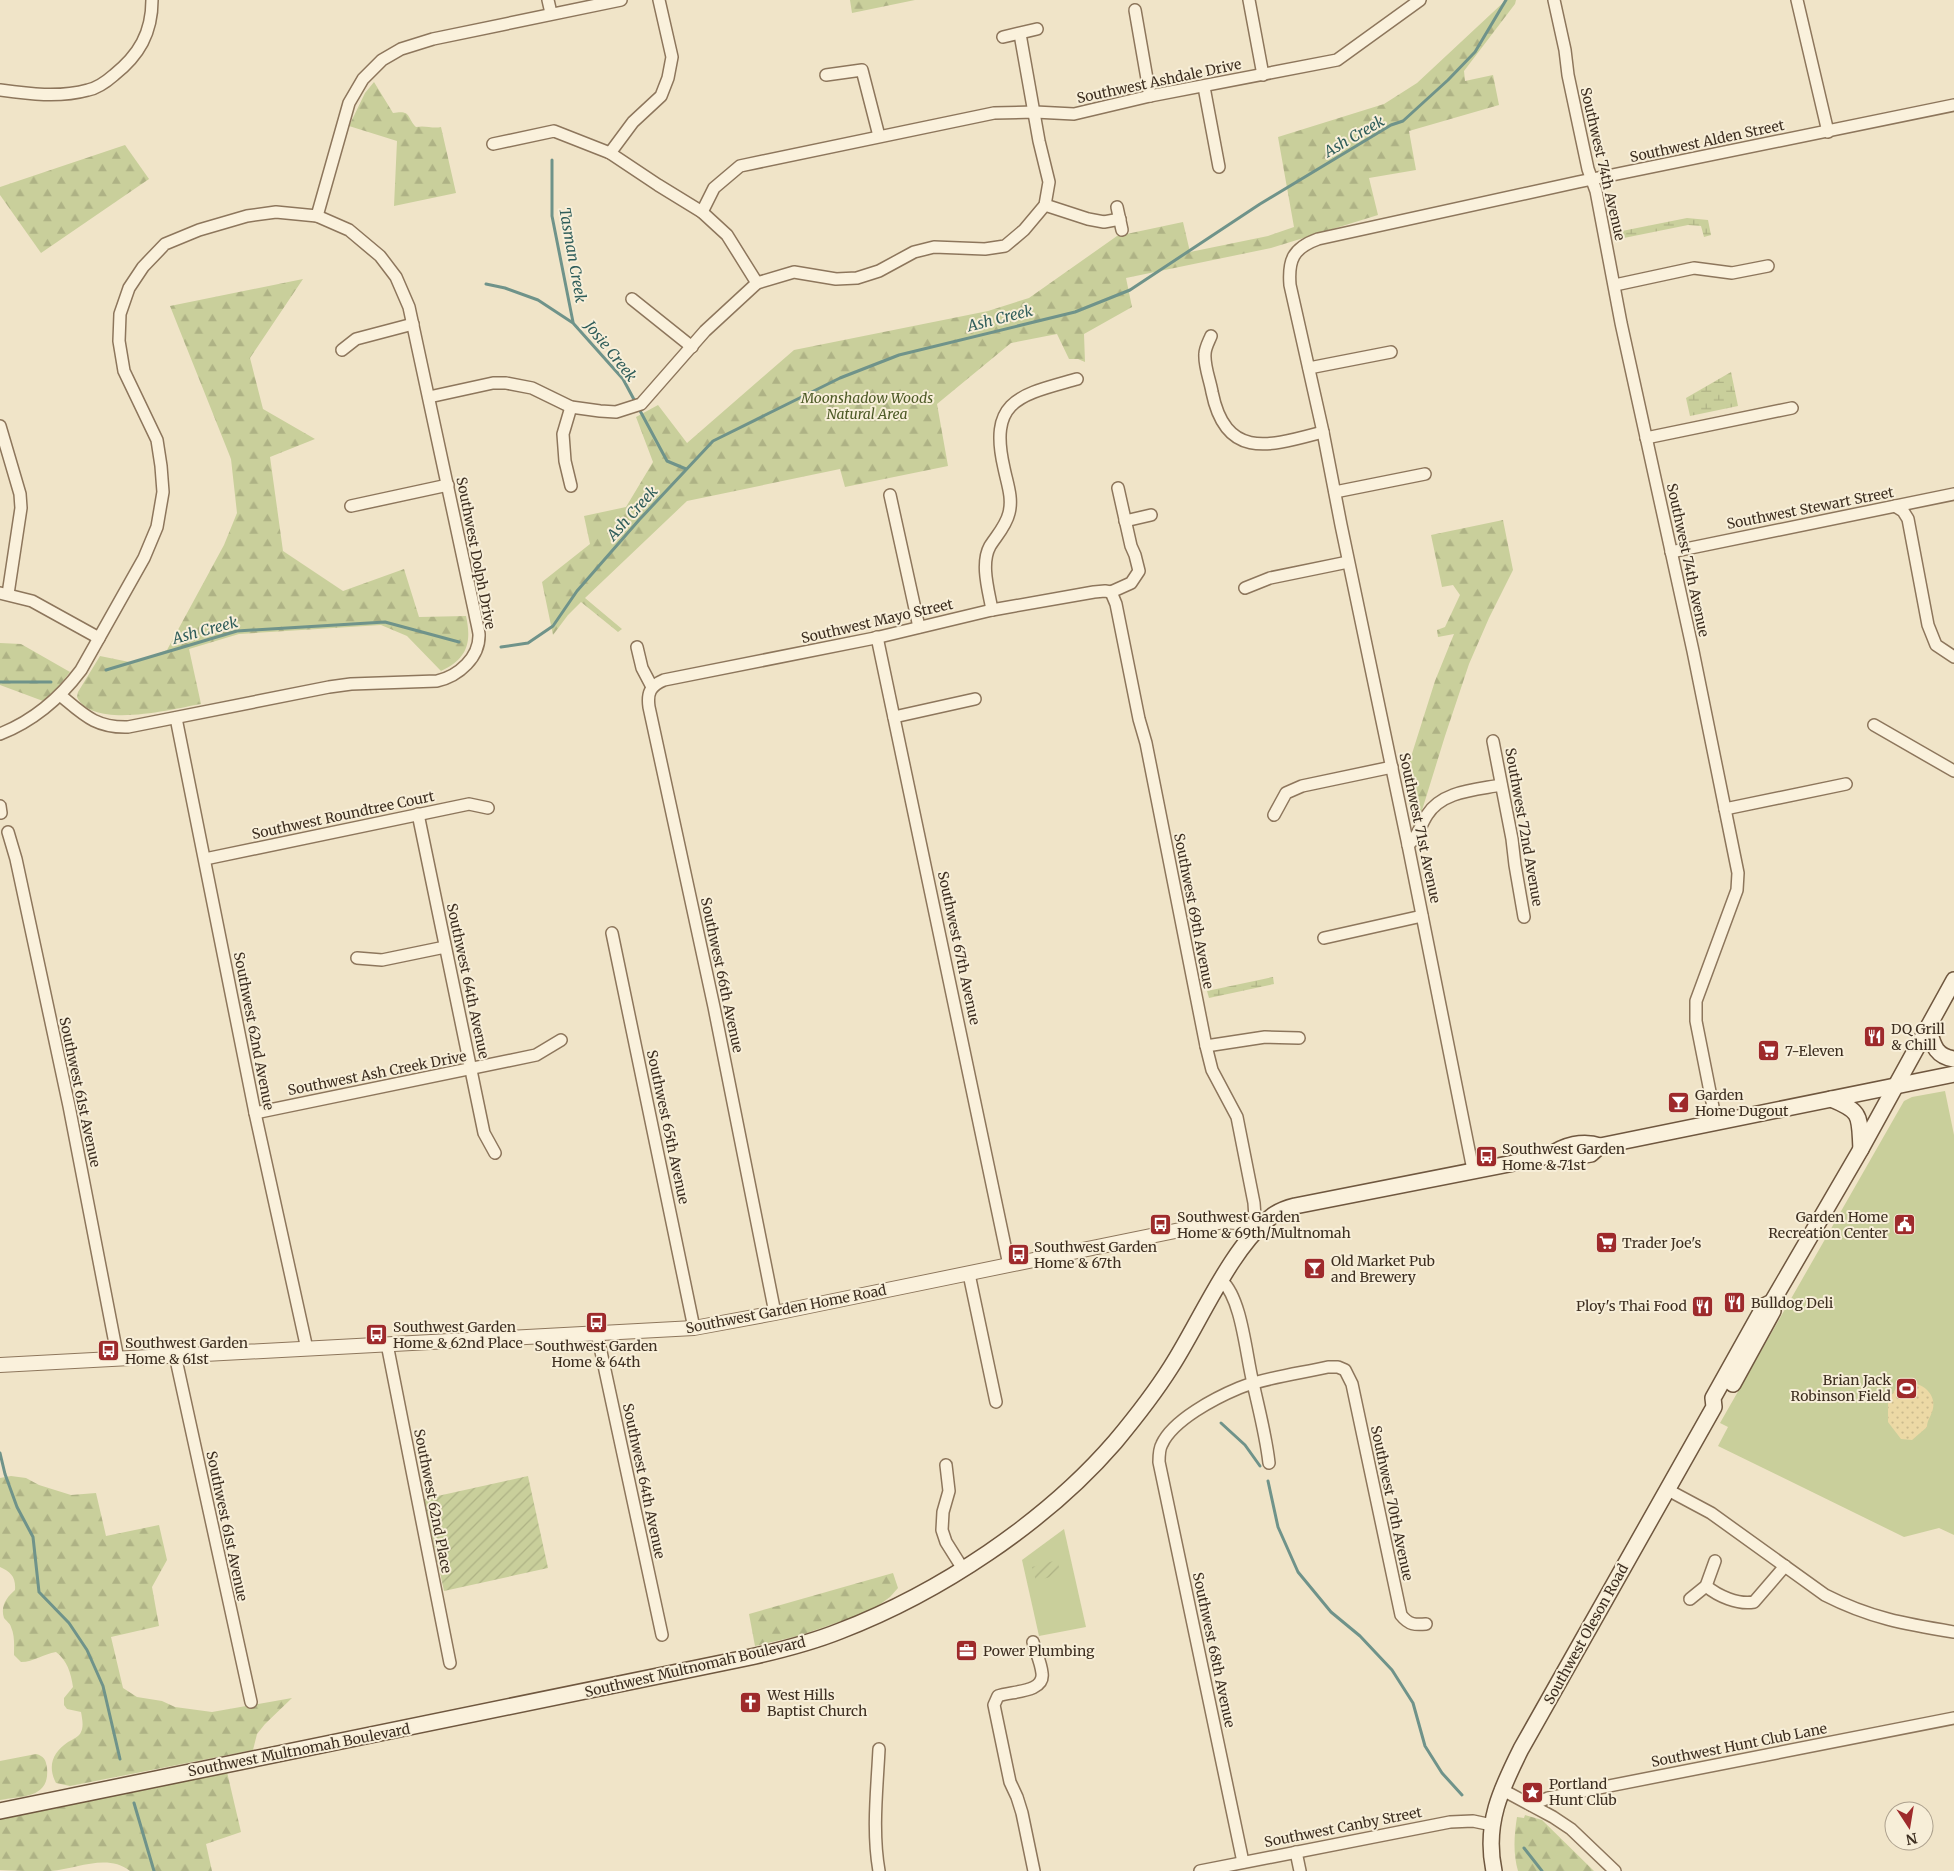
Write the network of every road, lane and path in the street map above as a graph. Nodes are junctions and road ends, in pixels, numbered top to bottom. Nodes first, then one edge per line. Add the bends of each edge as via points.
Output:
1 (152, 0) edge
2 (548, 0) edge
3 (621, 0) edge
4 (659, 0) edge
5 (1249, 0) edge
6 (1420, 0) edge
7 (1556, 0) edge
8 (1797, 0) edge
9 (1135, 10) dead end
10 (551, 13) junction
11 (1037, 29) dead end
12 (1020, 34) junction
13 (1003, 37) dead end
14 (826, 75) dead end
15 (1263, 75) junction
16 (1204, 87) junction
17 (0, 90) edge
18 (1150, 96) junction
19 (1954, 105) edge
20 (1035, 112) junction
21 (1828, 132) junction
22 (879, 136) junction
23 (493, 144) dead end
24 (610, 153) junction
25 (1219, 167) dead end
26 (1592, 180) junction
27 (1045, 205) junction
28 (1117, 206) dead end
29 (702, 212) junction
30 (317, 216) junction
31 (1294, 254) joint
32 (1768, 266) dead end
33 (756, 283) junction
34 (1615, 285) junction
35 (632, 299) dead end
36 (413, 324) junction
37 (1211, 336) dead end
38 (692, 347) junction
39 (342, 350) dead end
40 (1391, 352) dead end
41 (1309, 368) junction
42 (1077, 379) dead end
43 (429, 397) junction
44 (571, 407) junction
45 (1792, 408) dead end
46 (0, 426) edge
47 (1323, 432) junction
48 (1646, 438) junction
49 (1425, 474) dead end
50 (448, 485) junction
51 (571, 486) dead end
52 (1118, 488) dead end
53 (1335, 492) junction
54 (1954, 494) edge
55 (890, 495) dead end
56 (351, 506) dead end
57 (1895, 506) junction
58 (1151, 515) dead end
59 (1125, 521) junction
60 (1671, 552) junction
61 (1348, 562) junction
62 (1245, 588) dead end
63 (1111, 592) junction
64 (4, 593) edge
65 (992, 610) junction
66 (918, 627) junction
67 (878, 637) junction
68 (99, 638) junction
69 (637, 646) dead end
70 (1954, 657) edge
71 (652, 686) junction
72 (60, 695) junction
73 (975, 699) dead end
74 (894, 716) junction
75 (176, 718) junction
76 (1874, 725) dead end
77 (0, 734) edge
78 (1494, 741) dead end
79 (1392, 767) junction
80 (1954, 771) edge
81 (1846, 784) dead end
82 (1501, 785) junction
83 (488, 808) dead end
84 (1725, 809) junction
85 (418, 814) junction
86 (1274, 815) dead end
87 (8, 832) dead end
88 (1408, 846) junction
89 (204, 859) junction
90 (1422, 916) junction
91 (1524, 917) dead end
92 (612, 933) dead end
93 (1324, 938) dead end
94 (446, 947) junction
95 (357, 958) dead end
96 (1954, 980) edge
97 (1928, 1027) junction
98 (1299, 1038) dead end
99 (560, 1040) dead end
100 (1206, 1046) junction
101 (1954, 1059) edge
102 (472, 1070) junction
103 (1954, 1074) edge
104 (1896, 1086) junction
105 (1831, 1099) junction
106 (255, 1113) junction
107 (1716, 1122) junction
108 (1861, 1149) junction
109 (495, 1153) dead end
110 (1474, 1170) junction
111 (1256, 1232) junction
112 (1009, 1265) junction
113 (969, 1274) junction
114 (1222, 1281) junction
115 (775, 1313) junction
116 (694, 1328) junction
117 (597, 1333) junction
118 (387, 1344) junction
119 (307, 1349) junction
120 (175, 1355) junction
121 (118, 1359) junction
122 (0, 1365) edge
123 (1253, 1384) junction
124 (996, 1402) dead end
125 (1269, 1463) dead end
126 (946, 1465) dead end
127 (1668, 1490) junction
128 (1715, 1561) dead end
129 (1785, 1566) junction
130 (963, 1569) junction
131 (1706, 1586) junction
132 (1690, 1599) dead end
133 (1426, 1624) dead end
134 (1954, 1632) edge
135 (662, 1635) dead end
136 (1033, 1642) dead end
137 (450, 1663) dead end
138 (251, 1702) dead end
139 (1954, 1718) edge
140 (879, 1750) dead end
141 (1501, 1789) junction
142 (1531, 1805) junction
143 (0, 1811) edge
144 (1492, 1824) junction
145 (1296, 1852) junction
146 (1243, 1862) junction
147 (878, 1871) edge
148 (1034, 1871) edge
149 (1200, 1871) edge
150 (1300, 1871) edge
151 (1494, 1871) edge
152 (1615, 1871) edge

1 - 17 street via 148,26 139,51 129,64 104,84 61,95
2 - 10 street
3 - 10 street
4 - 24 street via 672,57 668,78 661,96 633,122
5 - 15 street
6 - 15 street, Southwest Ashdale Drive via 1337,60
7 - 26 street, Southwest 74th Avenue via 1568,75
8 - 21 street
9 - 18 street
10 - 30 street via 412,44 382,60 363,79 349,103
11 - 12 street
12 - 13 street
12 - 20 street
14 - 22 street via 862,70
15 - 16 street, Southwest Ashdale Drive
16 - 18 street, Southwest Ashdale Drive
16 - 25 street
18 - 20 street, Southwest Ashdale Drive via 1074,114
19 - 21 street, Southwest Alden Street
20 - 22 street, Southwest Ashdale Drive via 994,113
20 - 27 street via 1049,182
21 - 26 street, Southwest Alden Street
22 - 29 street, Southwest Ashdale Drive via 740,166 714,188
23 - 24 street via 554,130
24 - 29 street
26 - 31 street, Southwest Alden Street via 1318,239
26 - 34 street, Southwest 74th Avenue
27 - 28 street via 1088,219 1121,225
27 - 33 street via 1005,246 985,249 934,247 914,252 879,271 857,278 836,280 794,272
29 - 33 street via 727,235
30 - 36 street, Southwest Dolph Drive via 348,230 380,256 404,292
30 - 68 street, Southwest Dolph Drive via 276,212 247,216 199,230 165,244 129,288 120,314 119,341 124,371 157,440 162,492 157,528
31 - 41 street, Southwest 71st Avenue via 1290,261 1290,284
32 - 34 street via 1732,273 1694,268
33 - 38 street via 704,331
34 - 48 street, Southwest 74th Avenue
35 - 38 street
36 - 39 street via 356,339
36 - 43 street, Southwest Dolph Drive
37 - 47 street via 1205,354 1214,401 1220,420 1233,435 1250,444 1261,444
38 - 44 street via 641,404 616,412
40 - 41 street
41 - 47 street, Southwest 71st Avenue
42 - 65 street via 1026,394 1007,410 1000,428 1001,454 1011,497 1004,527 989,548 986,564
43 - 44 street via 506,383 532,388
43 - 50 street, Southwest Dolph Drive
44 - 51 street via 563,434
45 - 48 street
46 - 64 street via 18,481 21,508
47 - 53 street, Southwest 71st Avenue
48 - 60 street, Southwest 74th Avenue
49 - 53 street
50 - 56 street
50 - 75 street, Southwest Dolph Drive via 479,635 477,648 470,660 457,672 437,681 328,687
52 - 59 street
53 - 61 street, Southwest 71st Avenue
54 - 57 street, Southwest Stewart Street
55 - 66 street
57 - 60 street, Southwest Stewart Street
57 - 70 street via 1908,519 1933,638 1936,645
58 - 59 street
59 - 63 street via 1139,571 1131,584
60 - 84 street, Southwest 74th Avenue
61 - 62 street via 1270,578
61 - 79 street, Southwest 71st Avenue
63 - 65 street, Southwest Mayo Street via 1094,592
63 - 100 street, Southwest 69th Avenue via 1146,743
64 - 68 street via 32,601
65 - 66 street, Southwest Mayo Street
66 - 67 street, Southwest Mayo Street
67 - 71 street, Southwest Mayo Street via 664,680
67 - 74 street, Southwest 67th Avenue
68 - 72 street, Southwest Dolph Drive via 81,670
69 - 71 street via 642,668
71 - 115 street, Southwest 66th Avenue via 649,707 714,1007
72 - 75 street, Southwest Dolph Drive via 83,715 104,725 128,726
72 - 77 street, Southwest Dolph Drive via 24,723
73 - 74 street
74 - 112 street, Southwest 67th Avenue
75 - 89 street, Southwest 62nd Avenue
76 - 80 street
78 - 82 street, Southwest 72nd Avenue
79 - 86 street via 1302,786 1286,794
79 - 88 street, Southwest 71st Avenue
81 - 84 street
82 - 88 street via 1444,799 1428,813 1415,840
82 - 91 street, Southwest 72nd Avenue
83 - 85 street, Southwest Roundtree Court via 469,804
84 - 107 street, Southwest 74th Avenue via 1737,866 1737,886 1695,1007
85 - 89 street, Southwest Roundtree Court
85 - 94 street, Southwest 64th Avenue
87 - 121 street, Southwest 61st Avenue via 69,1106
88 - 90 street, Southwest 71st Avenue
89 - 106 street, Southwest 62nd Avenue
90 - 93 street
90 - 110 street, Southwest 71st Avenue
92 - 116 street, Southwest 65th Avenue
94 - 95 street via 382,960
94 - 102 street, Southwest 64th Avenue
96 - 97 main road, Southwest Oleson Road
97 - 101 main road via 1937,1051 1946,1058
97 - 104 main road, Southwest Oleson Road
98 - 100 street via 1265,1037
99 - 102 street, Southwest Ash Creek Drive via 536,1055
100 - 111 street, Southwest 69th Avenue via 1212,1070 1237,1117 1254,1203
102 - 106 street, Southwest Ash Creek Drive
102 - 109 street, Southwest 64th Avenue via 484,1133
103 - 104 main road
104 - 105 main road
104 - 108 main road, Southwest Oleson Road
105 - 107 main road
105 - 108 main road via 1848,1106 1860,1119
106 - 119 street, Southwest 62nd Avenue
107 - 110 main road via 1600,1146 1589,1142 1560,1148 1549,1156
108 - 127 main road, Southwest Oleson Road via 1772,1302 1774,1312 1721,1405 1714,1407
110 - 111 main road via 1295,1206 1272,1217
111 - 112 street, Southwest Garden Home Road via 1237,1222 1224,1221
111 - 114 main road, Southwest Multnomah Boulevard
112 - 113 street, Southwest Garden Home Road
113 - 115 street, Southwest Garden Home Road
113 - 124 street
114 - 123 street via 1234,1301
114 - 130 main road, Southwest Multnomah Boulevard via 1171,1367 1114,1444 1040,1515
115 - 116 street, Southwest Garden Home Road
116 - 117 street, Southwest Garden Home Road
117 - 118 street, Southwest Garden Home Road
117 - 135 street, Southwest 64th Avenue
118 - 119 street, Southwest Garden Home Road
118 - 137 street, Southwest 62nd Place
119 - 120 street, Southwest Garden Home Road
120 - 121 street, Southwest Garden Home Road
120 - 138 street, Southwest 61st Avenue
121 - 122 street, Southwest Garden Home Road
123 - 125 street
123 - 133 street, Southwest 70th Avenue via 1328,1367 1345,1370 1352,1384 1402,1615 1406,1622
123 - 146 street, Southwest 68th Avenue via 1197,1410 1174,1428 1162,1444 1159,1456
126 - 130 street via 949,1491 942,1530
127 - 129 street via 1711,1513
127 - 141 main road, Southwest Oleson Road
128 - 131 street
129 - 131 street via 1754,1602 1740,1602 1716,1594
129 - 134 street via 1824,1594 1852,1608 1898,1623
130 - 143 main road, Southwest Multnomah Boulevard via 866,1620 773,1652
131 - 132 street
136 - 148 street via 1042,1674 1040,1684 998,1696 994,1705
139 - 142 street, Southwest Hunt Club Lane via 1548,1798
140 - 147 street via 875,1815
141 - 142 street
141 - 144 main road, Southwest Oleson Road
142 - 152 street via 1571,1828
144 - 145 street, Southwest Canby Street via 1450,1822
144 - 151 main road, Southwest Oleson Road
145 - 146 street, Southwest Canby Street
145 - 150 street
146 - 149 street, Southwest Canby Street

